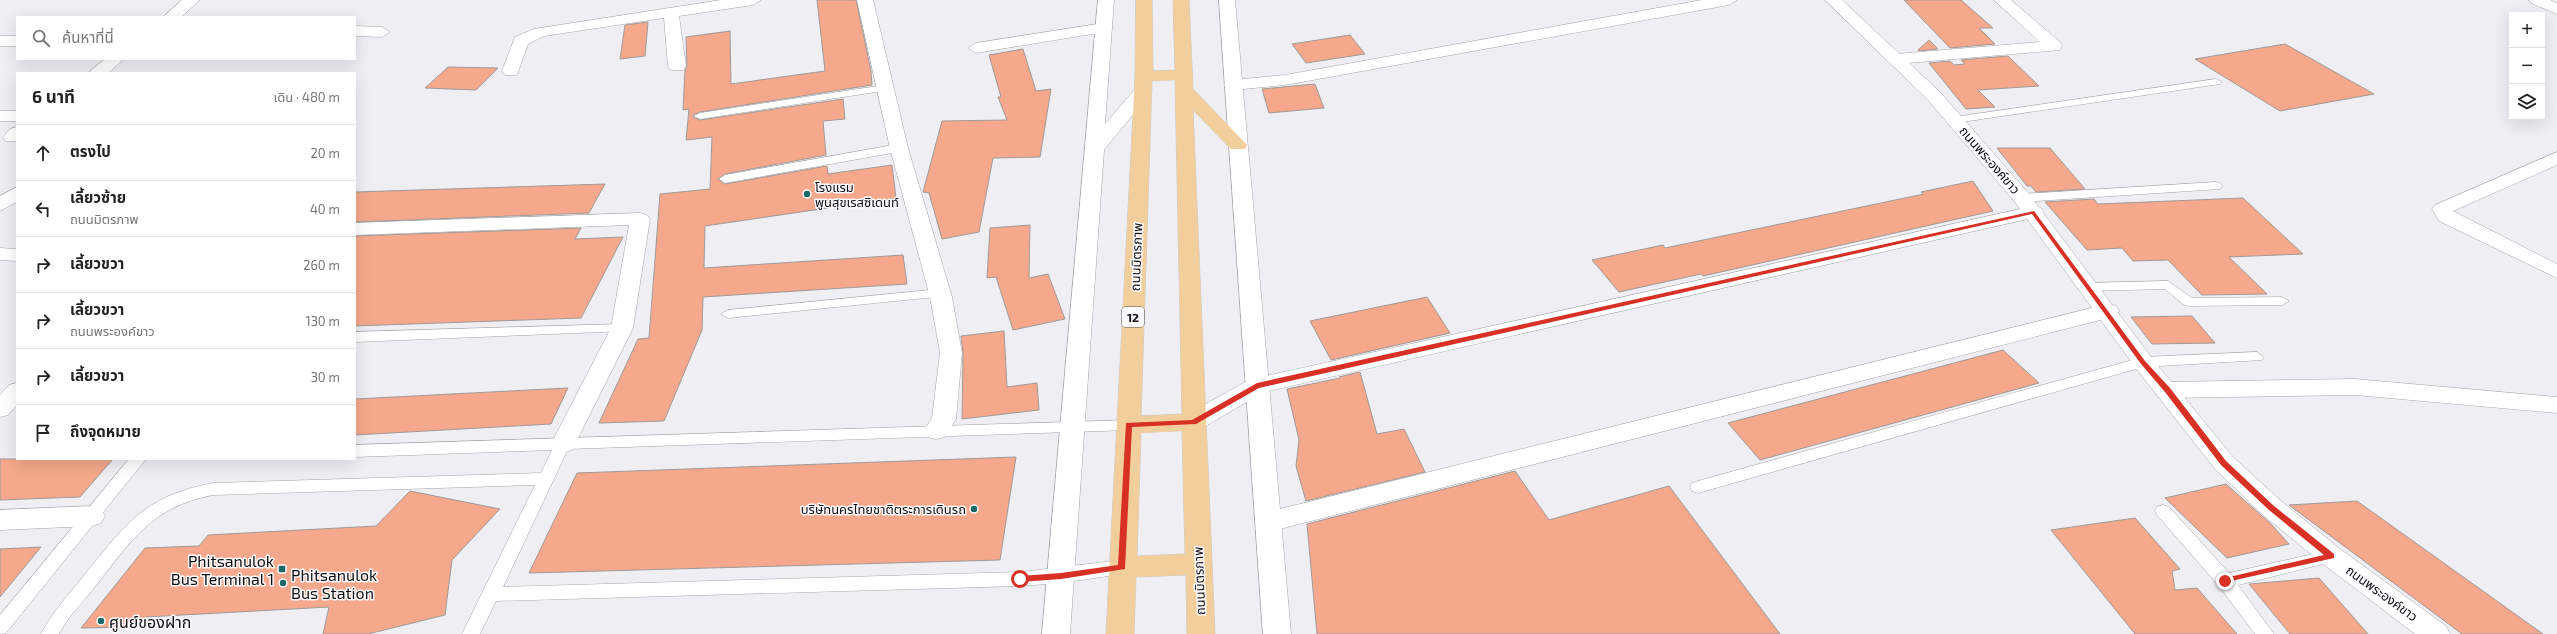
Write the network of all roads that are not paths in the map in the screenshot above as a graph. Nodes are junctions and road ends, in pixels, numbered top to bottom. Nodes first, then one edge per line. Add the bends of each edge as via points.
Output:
1 (192, 0) edge
2 (753, 0) edge
3 (865, 0) edge
4 (1106, 0) edge
5 (1144, 0) edge
6 (1181, 0) edge
7 (1227, 0) edge
8 (1729, 0) edge
9 (1833, 0) edge
10 (2002, 0) edge
11 (2536, 0) edge
12 (716, 3) edge
13 (2557, 9) edge
14 (670, 12) junction
15 (172, 16) edge
16 (1104, 28) junction
17 (356, 31) edge
18 (382, 32) dead end
19 (0, 41) edge
20 (16, 41) edge
21 (976, 48) dead end
22 (1896, 59) junction
23 (115, 60) edge
24 (677, 66) dead end
25 (511, 71) dead end
26 (98, 72) edge
27 (1184, 82) junction
28 (2216, 82) dead end
29 (1143, 84) junction
30 (1233, 85) junction
31 (885, 88) junction
32 (0, 116) edge
33 (16, 116) edge
34 (700, 116) dead end
35 (1955, 120) junction
36 (1238, 145) junction
37 (899, 148) junction
38 (1094, 148) junction
39 (2557, 158) edge
40 (725, 179) dead end
41 (2216, 186) dead end
42 (16, 194) edge
43 (0, 205) edge
44 (2028, 205) junction
45 (356, 229) edge
46 (0, 254) edge
47 (16, 255) edge
48 (2557, 272) edge
49 (2086, 287) junction
50 (940, 293) junction
51 (2282, 301) dead end
52 (2108, 311) junction
53 (728, 314) dead end
54 (622, 328) junction
55 (356, 337) edge
56 (2257, 357) dead end
57 (2143, 362) junction
58 (1257, 386) junction
59 (2168, 390) junction
60 (16, 393) edge
61 (2557, 405) edge
62 (0, 409) edge
63 (1193, 422) junction
64 (1129, 424) junction
65 (1073, 427) junction
66 (936, 431) junction
67 (563, 444) junction
68 (356, 451) edge
69 (137, 460) edge
70 (546, 479) junction
71 (1698, 487) dead end
72 (2163, 511) dead end
73 (92, 516) junction
74 (0, 520) edge
75 (1268, 522) junction
76 (2331, 556) junction
77 (1199, 564) junction
78 (1122, 567) junction
79 (1061, 576) junction
80 (2225, 581) junction
81 (490, 594) junction
82 (0, 628) edge
83 (50, 634) edge
84 (470, 634) edge
85 (1056, 634) edge
86 (1120, 634) edge
87 (1201, 634) edge
88 (1277, 634) edge
89 (2265, 634) edge
90 (2436, 634) edge

1 - 15 street
2 - 12 street
3 - 31 street
4 - 16 street
5 - 29 main road, ถนนมิตรภาพ / 12
6 - 27 main road, ถนนมิตรภาพ
7 - 30 street
8 - 30 street via 1285,80
9 - 22 street, ถนนพระองค์ขาว
10 - 22 street via 2054,46
11 - 13 street
12 - 14 street
14 - 24 street
14 - 25 street via 540,32 521,41
16 - 21 street
16 - 38 street
17 - 18 street
19 - 20 street
22 - 35 street, ถนนพระองค์ขาว
23 - 26 street
27 - 29 main road
27 - 36 main road
27 - 63 main road, ถนนมิตรภาพ
28 - 35 lane
29 - 38 street
29 - 64 main road, ถนนมิตรภาพ / 12
30 - 36 street
31 - 34 lane
31 - 37 street
32 - 33 street
35 - 44 street, ถนนพระองค์ขาว
36 - 58 street
37 - 40 lane
37 - 50 street
38 - 65 street
39 - 48 street via 2442,209 2446,217
41 - 44 lane
42 - 43 street
44 - 49 street, ถนนพระองค์ขาว
44 - 58 street
45 - 54 street via 640,219
46 - 47 street
49 - 51 lane via 2168,284 2189,302
49 - 52 street, ถนนพระองค์ขาว
50 - 53 lane
50 - 66 street via 951,353 944,419
52 - 57 street, ถนนพระองค์ขาว
52 - 75 street
54 - 55 lane
54 - 67 street
56 - 57 lane
57 - 59 street, ถนนพระองค์ขาว
57 - 71 lane
58 - 63 street
58 - 75 street
59 - 61 street via 2355,386
59 - 76 street, ถนนพระองค์ขาว via 2224,463 2272,508
60 - 62 street
63 - 64 main road
63 - 77 main road, ถนนมิตรภาพ
64 - 65 lane
64 - 78 main road, ถนนมิตรภาพ / 12
65 - 66 lane
65 - 79 street
66 - 67 lane
67 - 68 lane
67 - 70 lane
69 - 73 lane
70 - 81 lane
70 - 83 lane via 213,489 179,496 161,504 133,526
72 - 80 lane
73 - 74 street
73 - 82 lane
75 - 88 street
76 - 80 lane
76 - 90 street, ถนนพระองค์ขาว
77 - 78 main road
77 - 87 main road, ถนนมิตรภาพ
78 - 79 lane
78 - 86 main road, ถนนมิตรภาพ / 12
79 - 81 lane
79 - 85 street
80 - 89 lane
81 - 84 lane

